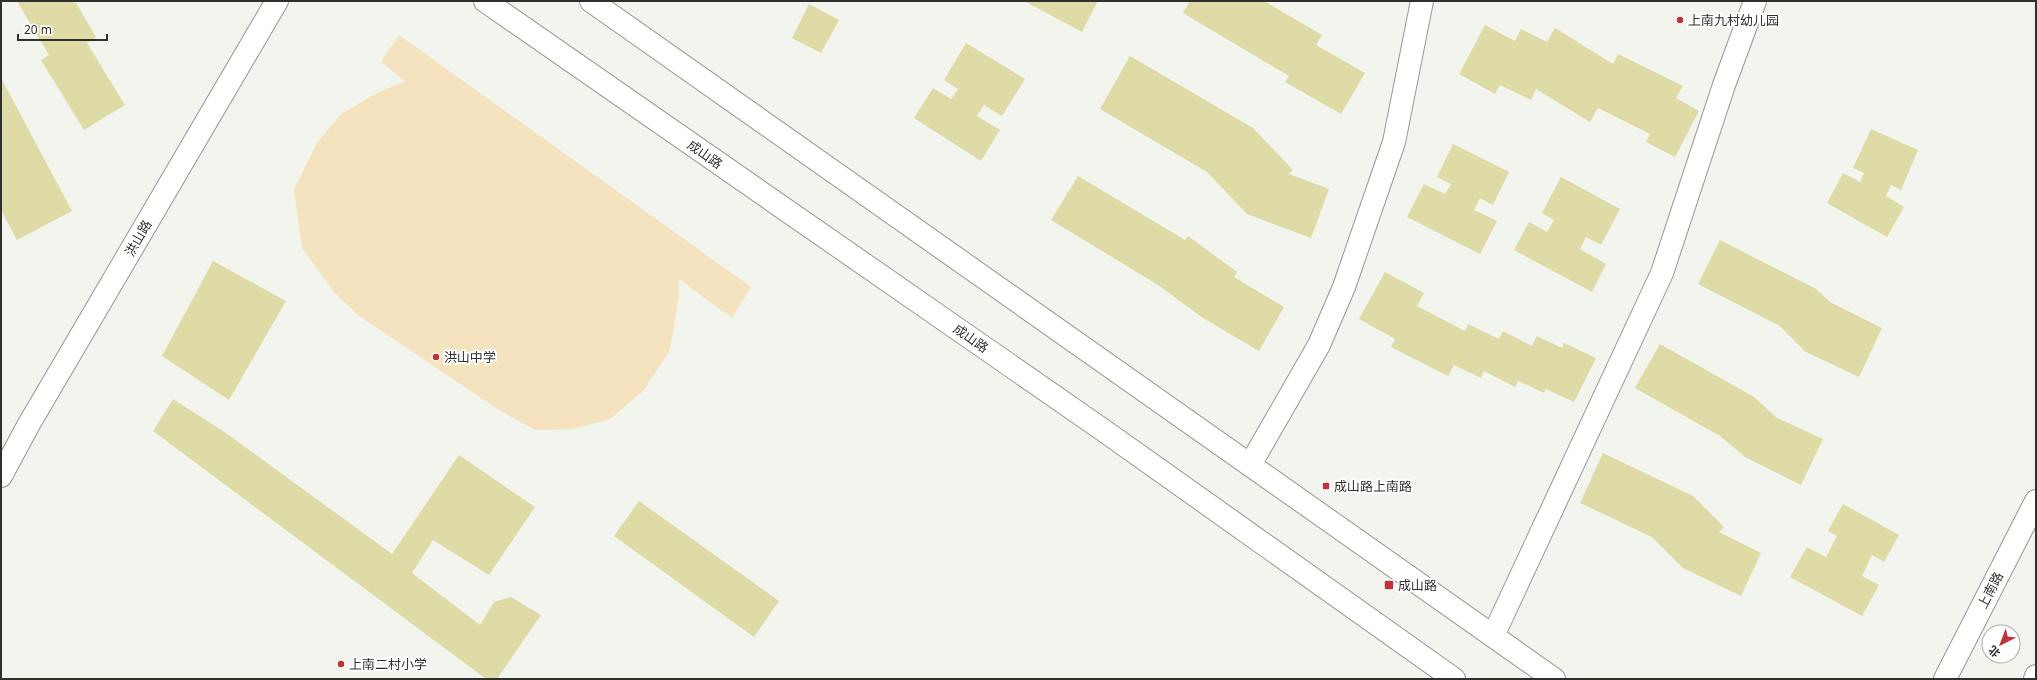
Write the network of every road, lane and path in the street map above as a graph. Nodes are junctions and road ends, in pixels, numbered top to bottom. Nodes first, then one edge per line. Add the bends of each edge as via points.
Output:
1 (277, 1) edge
2 (485, 1) edge
3 (591, 1) edge
4 (1422, 1) edge
5 (1755, 1) edge
6 (1250, 465) junction
7 (1, 476) edge
8 (2036, 501) edge
9 (1493, 636) junction
10 (2036, 676) edge
11 (1454, 679) edge
12 (1554, 679) edge
13 (1945, 679) edge
14 (2034, 679) edge

1 - 7 main road, 洪山路
2 - 11 main road, 成山路 via 1103,430
3 - 6 main road
4 - 6 main road via 1394,142 1344,287 1319,345
5 - 9 main road via 1724,85 1662,273
6 - 9 main road
8 - 13 main road, 上南路
9 - 12 main road
10 - 14 main road

